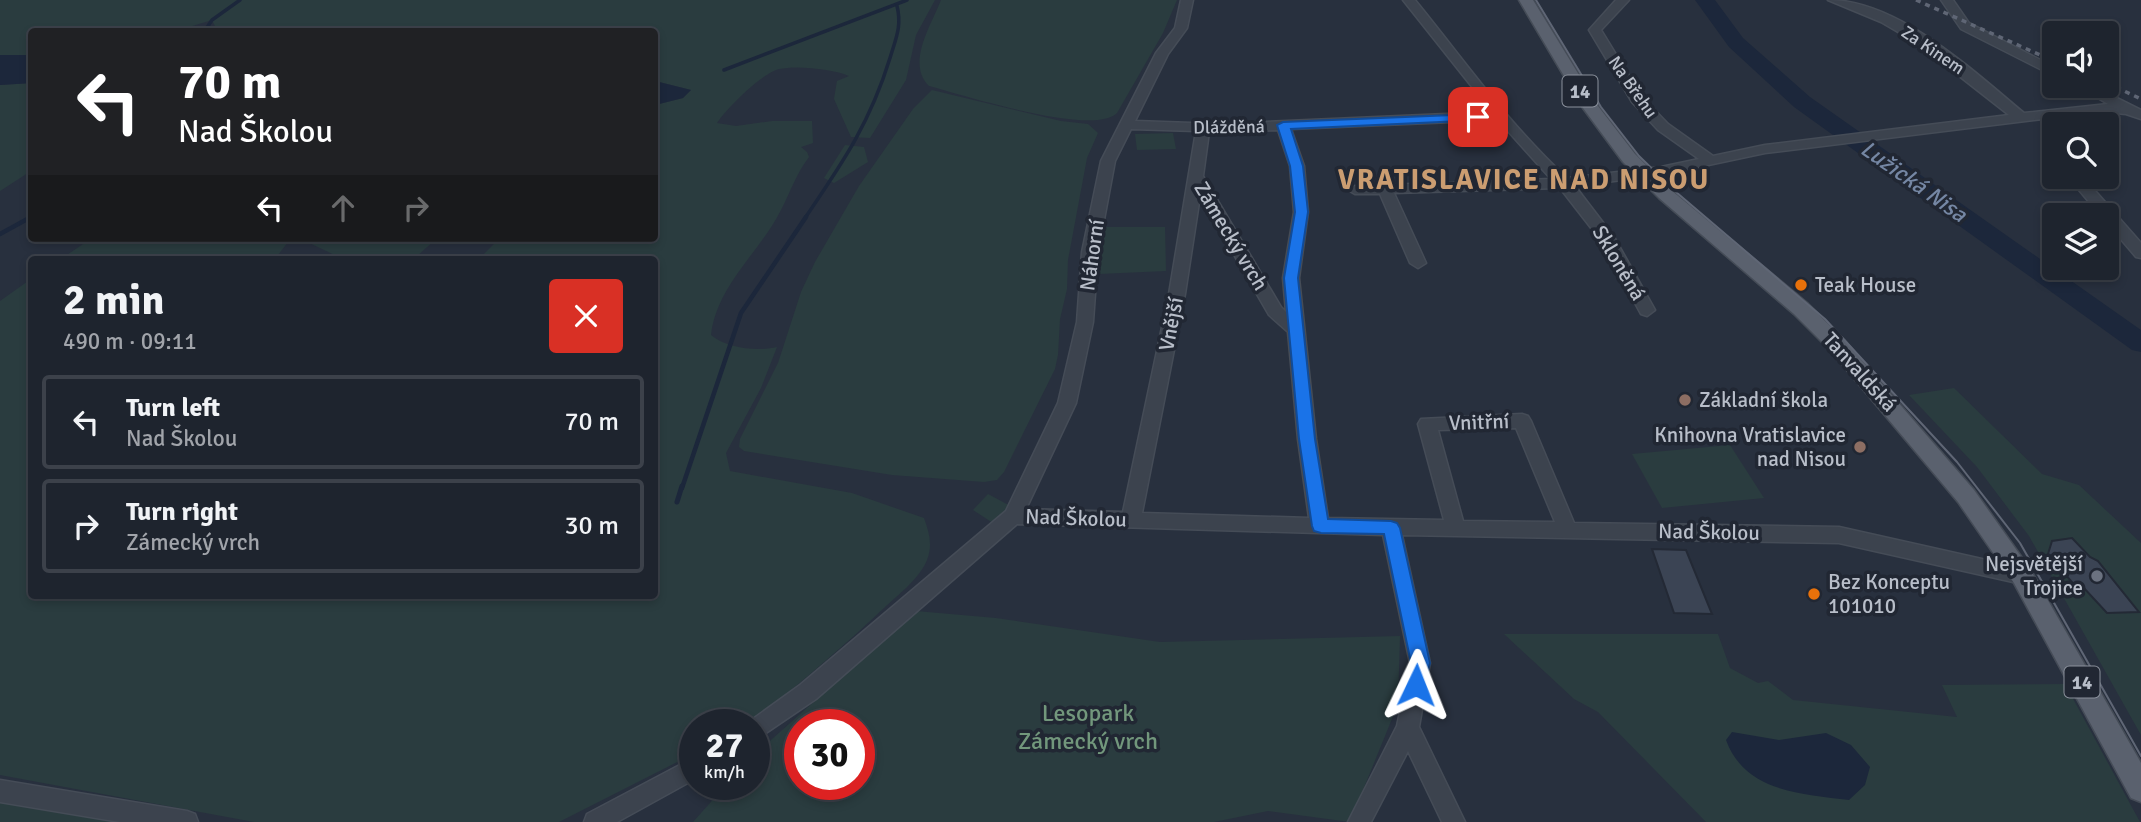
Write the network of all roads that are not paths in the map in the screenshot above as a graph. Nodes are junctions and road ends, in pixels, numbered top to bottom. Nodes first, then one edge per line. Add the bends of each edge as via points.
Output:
1 (1187, 0) edge
2 (1409, 0) edge
3 (1526, 0) edge
4 (1623, 0) edge
5 (1834, 0) edge
6 (1947, 0) edge
7 (2042, 66) edge
8 (2082, 98) edge
9 (2106, 98) edge
10 (2090, 110) junction
11 (2071, 112) edge
12 (2134, 113) edge
13 (2042, 115) edge
14 (1502, 116) junction
15 (2021, 118) junction
16 (1125, 125) junction
17 (1283, 125) junction
18 (1203, 128) junction
19 (1711, 161) junction
20 (1194, 174) junction
21 (1644, 174) junction
22 (1564, 183) junction
23 (1385, 189) junction
24 (2085, 189) edge
25 (1355, 190) dead end
26 (2141, 253) edge
27 (1419, 263) dead end
28 (1647, 310) dead end
29 (1295, 329) junction
30 (1013, 516) junction
31 (1131, 520) junction
32 (1321, 526) junction
33 (1391, 528) junction
34 (1456, 529) junction
35 (1568, 530) junction
36 (2022, 576) junction
37 (770, 719) edge
38 (1408, 728) junction
39 (679, 776) edge
40 (2141, 789) edge
41 (0, 791) edge
42 (187, 822) edge
43 (595, 822) edge
44 (1359, 822) edge
45 (1454, 822) edge

1 - 16 street, Náhorní via 1181,28 1162,53
2 - 14 street, Skloněná
3 - 21 main road, Tanvaldská / 14 via 1591,108
4 - 19 street, Na Břehu via 1595,30 1637,99 1663,127
5 - 15 street, Za Kinem via 1921,40
6 - 7 street via 1965,26
8 - 10 street
9 - 12 street
10 - 11 street
10 - 12 street
13 - 15 street
14 - 17 street, Dlážděná
14 - 22 street, Skloněná
15 - 19 street via 1765,149
16 - 18 street, Dlážděná
16 - 30 street, Náhorní via 1108,161 1070,395
17 - 18 street, Dlážděná
17 - 29 street, Zámecký vrch via 1297,166 1301,212 1291,278
18 - 20 street, Vnější
19 - 21 street
20 - 29 street, Zámecký vrch via 1275,311
20 - 31 street, Vnější via 1177,295
21 - 22 street
21 - 36 main road, Tanvaldská / 14 via 1837,345 1966,496
22 - 23 street
22 - 28 street, Skloněná via 1609,240
23 - 25 street
23 - 27 street
24 - 26 street
29 - 32 street, Zámecký vrch
30 - 31 street, Nad Školou
30 - 37 street, Nad Školou
31 - 32 street, Nad Školou
32 - 33 street, Nad Školou
33 - 34 street, Nad Školou
33 - 38 street via 1420,663
34 - 35 street, Nad Školou
34 - 35 street, Vnitřní via 1427,424 1522,421
35 - 36 street, Nad Školou via 1839,534
36 - 40 main road, Tanvaldská / 14
38 - 44 street
38 - 45 street
39 - 43 street
41 - 42 street

